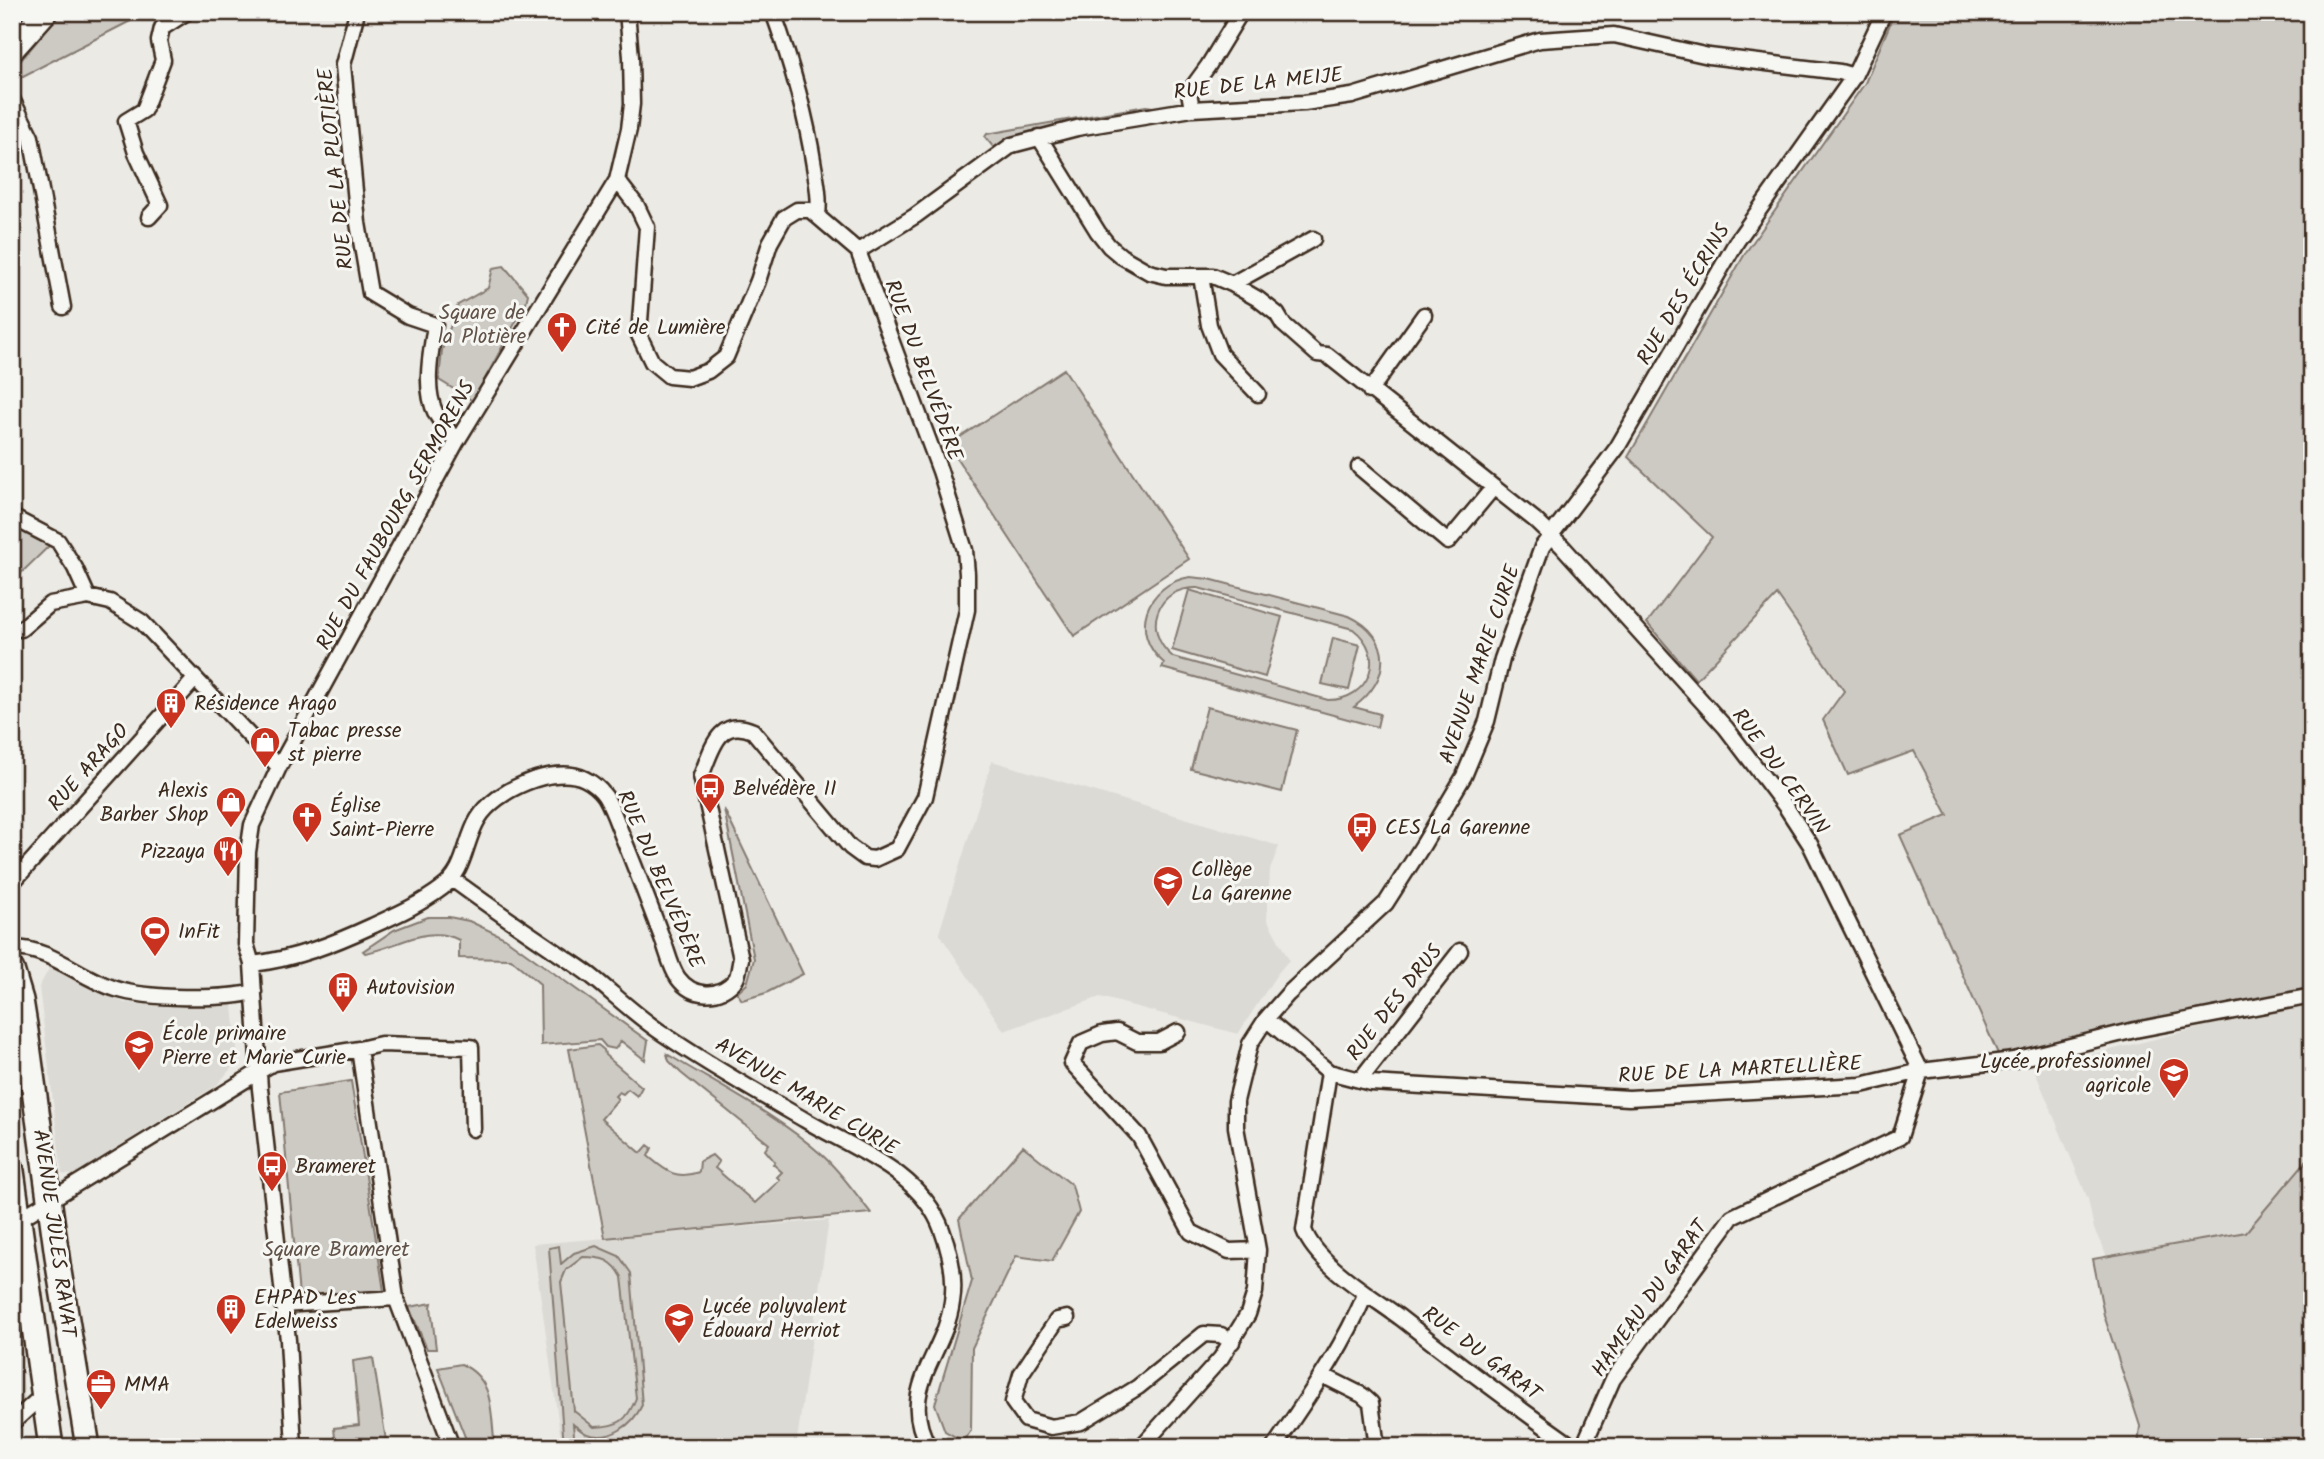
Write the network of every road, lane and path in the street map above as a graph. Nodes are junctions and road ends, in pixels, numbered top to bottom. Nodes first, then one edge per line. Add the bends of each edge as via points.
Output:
1 (28, 12) edge
2 (45, 12) edge
3 (187, 12) edge
4 (357, 12) edge
5 (627, 12) edge
6 (774, 12) edge
7 (1241, 12) edge
8 (1884, 12) edge
9 (12, 29) edge
10 (12, 49) edge
11 (1854, 76) junction
12 (12, 99) edge
13 (1192, 109) junction
14 (1039, 137) junction
15 (617, 180) junction
16 (12, 211) edge
17 (818, 215) junction
18 (149, 217) dead end
19 (12, 219) edge
20 (1313, 240) dead end
21 (858, 251) junction
22 (1201, 276) junction
23 (1232, 284) junction
24 (63, 307) dead end
25 (1424, 315) dead end
26 (1370, 391) junction
27 (1258, 394) dead end
28 (457, 441) junction
29 (1359, 467) dead end
30 (1493, 488) junction
31 (12, 517) edge
32 (1550, 534) junction
33 (88, 597) junction
34 (21, 629) dead end
35 (195, 679) junction
36 (279, 767) junction
37 (452, 879) junction
38 (12, 883) edge
39 (12, 948) edge
40 (1460, 951) dead end
41 (252, 964) junction
42 (12, 970) edge
43 (254, 992) junction
44 (2312, 996) edge
45 (1266, 1019) junction
46 (1178, 1032) dead end
47 (359, 1049) junction
48 (261, 1071) junction
49 (1921, 1071) junction
50 (1329, 1072) junction
51 (1360, 1080) junction
52 (473, 1129) dead end
53 (12, 1171) edge
54 (49, 1201) junction
55 (16, 1222) edge
56 (1258, 1250) junction
57 (1365, 1295) junction
58 (396, 1297) junction
59 (282, 1305) junction
60 (1067, 1318) dead end
61 (1232, 1342) junction
62 (1322, 1375) junction
63 (77, 1379) junction
64 (42, 1386) junction
65 (12, 1423) edge
66 (51, 1447) edge
67 (88, 1447) edge
68 (294, 1447) edge
69 (452, 1447) edge
70 (929, 1447) edge
71 (1141, 1447) edge
72 (1274, 1447) edge
73 (1377, 1447) edge
74 (1574, 1447) edge
75 (1583, 1447) edge

1 - 9 main road
2 - 10 main road
3 - 18 street via 162,28 163,60 144,110 126,121 160,205
4 - 28 street, RUE DE LA PLOTIÈRE via 343,65 358,223 370,293 408,316 435,325 431,398
5 - 15 street, RUE DU FAUBOURG SERMORENS via 632,104
6 - 17 street via 809,135
7 - 13 street via 1189,92
8 - 11 street, RUE DES ÉCRINS
11 - 13 street, RUE DE LA MEIJE via 1709,57 1614,35 1540,40 1352,96
11 - 32 street, RUE DES ÉCRINS via 1737,241 1617,448
12 - 24 street via 31,137
13 - 14 street, RUE DE LA MEIJE
14 - 21 street, RUE DE LA MEIJE via 1012,145
14 - 22 street, RUE DU CERVIN via 1109,246 1149,272
15 - 17 street via 638,206 647,227 639,335 652,362 669,376 689,378 726,357 784,218 797,210
15 - 28 street, RUE DU FAUBOURG SERMORENS
16 - 19 street
17 - 21 street
20 - 23 street
21 - 37 street, RUE DU BELVÉDÈRE via 940,471 965,551 967,574 967,610 925,797 897,849 875,859 850,848 767,746 740,725 723,732 701,776 741,959 737,978 723,989 704,995 690,991 676,976 606,799 597,786 583,778 553,775 520,784 494,802 478,818
22 - 23 street, RUE DU CERVIN
22 - 27 street via 1209,325 1220,354
23 - 26 street, RUE DU CERVIN via 1258,299 1317,354 1327,355
25 - 26 street
26 - 30 street, RUE DU CERVIN
28 - 36 street, RUE DU FAUBOURG SERMORENS
29 - 30 street via 1448,542
30 - 32 street, RUE DU CERVIN
31 - 33 street via 58,541
32 - 45 street, AVENUE MARIE CURIE via 1460,783 1386,903
32 - 49 street, RUE DU CERVIN via 1726,728 1786,807 1810,844
33 - 34 street via 50,604
33 - 35 street via 110,602 142,622
35 - 36 street
35 - 38 street, RUE ARAGO
36 - 41 street, RUE DU FAUBOURG SERMORENS via 252,825 248,852 246,944
37 - 41 street, RUE DU BELVÉDÈRE via 396,915 338,942
37 - 70 street, AVENUE MARIE CURIE via 595,979 664,1035 884,1164 929,1205 942,1229 953,1268 952,1303 923,1374 919,1400 919,1423
39 - 43 street via 42,953 114,989 136,994 237,996
40 - 51 street, RUE DES DRUS
41 - 43 street, RUE DU FAUBOURG SERMORENS
42 - 54 main road, AVENUE JULES RAVAT via 26,1031
43 - 48 street, RUE DU FAUBOURG SERMORENS
44 - 49 street, RUE DE LA MARTELLIÈRE via 2135,1030 2014,1060
45 - 50 street, RUE DE LA MARTELLIÈRE
45 - 56 street, AVENUE MARIE CURIE via 1250,1044 1236,1101 1236,1127
46 - 56 street via 1159,1042 1137,1042 1117,1032 1102,1034 1081,1043 1072,1063 1139,1136 1191,1232 1228,1251
47 - 48 street via 273,1063
47 - 52 street via 402,1043 471,1047
47 - 58 street
48 - 54 street
48 - 59 street, RUE DU FAUBOURG SERMORENS
49 - 51 street, RUE DE LA MARTELLIÈRE via 1861,1085 1629,1098
49 - 75 street, HAMEAU DU GARAT via 1900,1137 1732,1217 1613,1379
50 - 51 street, RUE DE LA MARTELLIÈRE
50 - 57 street, RUE DU GARAT via 1304,1230 1318,1252
53 - 55 main road, AVENUE JULES RAVAT
54 - 55 street
54 - 63 main road, AVENUE JULES RAVAT
55 - 64 main road, AVENUE JULES RAVAT
56 - 61 street, AVENUE MARIE CURIE via 1255,1293
57 - 62 street
57 - 74 street, RUE DU GARAT
58 - 59 street
58 - 69 street
59 - 68 street, RUE DU FAUBOURG SERMORENS
60 - 61 street via 1057,1320 1021,1374 1013,1402 1027,1420 1051,1427 1081,1422 1138,1387 1204,1334 1221,1335
61 - 71 street, AVENUE MARIE CURIE
62 - 72 street
62 - 73 street via 1371,1403
63 - 64 main road
63 - 67 main road, AVENUE JULES RAVAT
64 - 65 street
64 - 66 main road, AVENUE JULES RAVAT

